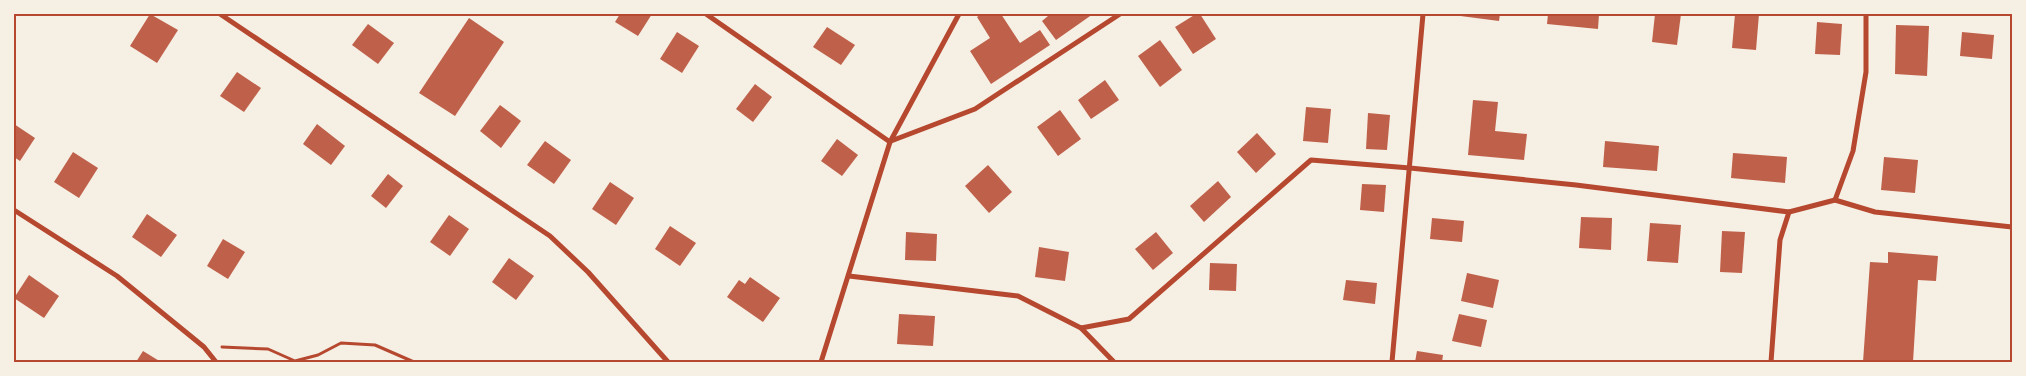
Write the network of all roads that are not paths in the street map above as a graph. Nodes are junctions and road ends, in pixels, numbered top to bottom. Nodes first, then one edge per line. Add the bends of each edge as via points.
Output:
1 (220, 14) edge
2 (706, 14) edge
3 (959, 14) edge
4 (1120, 14) edge
5 (1423, 14) edge
6 (1866, 14) edge
7 (890, 142) junction
8 (1410, 168) junction
9 (1835, 200) junction
10 (14, 210) edge
11 (1789, 212) junction
12 (2012, 227) edge
13 (849, 276) junction
14 (1081, 328) junction
15 (216, 362) edge
16 (668, 362) edge
17 (822, 362) edge
18 (1114, 362) edge
19 (1392, 362) edge
20 (1770, 362) edge

1 - 16 street via 550,236 588,272
2 - 7 street
3 - 7 street
4 - 7 street via 975,109
5 - 8 street
6 - 9 street via 1866,72 1853,151
7 - 13 street
8 - 11 street
8 - 14 street via 1311,160 1129,319
8 - 19 street
9 - 11 street
9 - 12 street via 1875,212
10 - 15 street via 117,276 204,346
11 - 20 street via 1780,240
13 - 14 street via 1018,296
13 - 17 street
14 - 18 street

